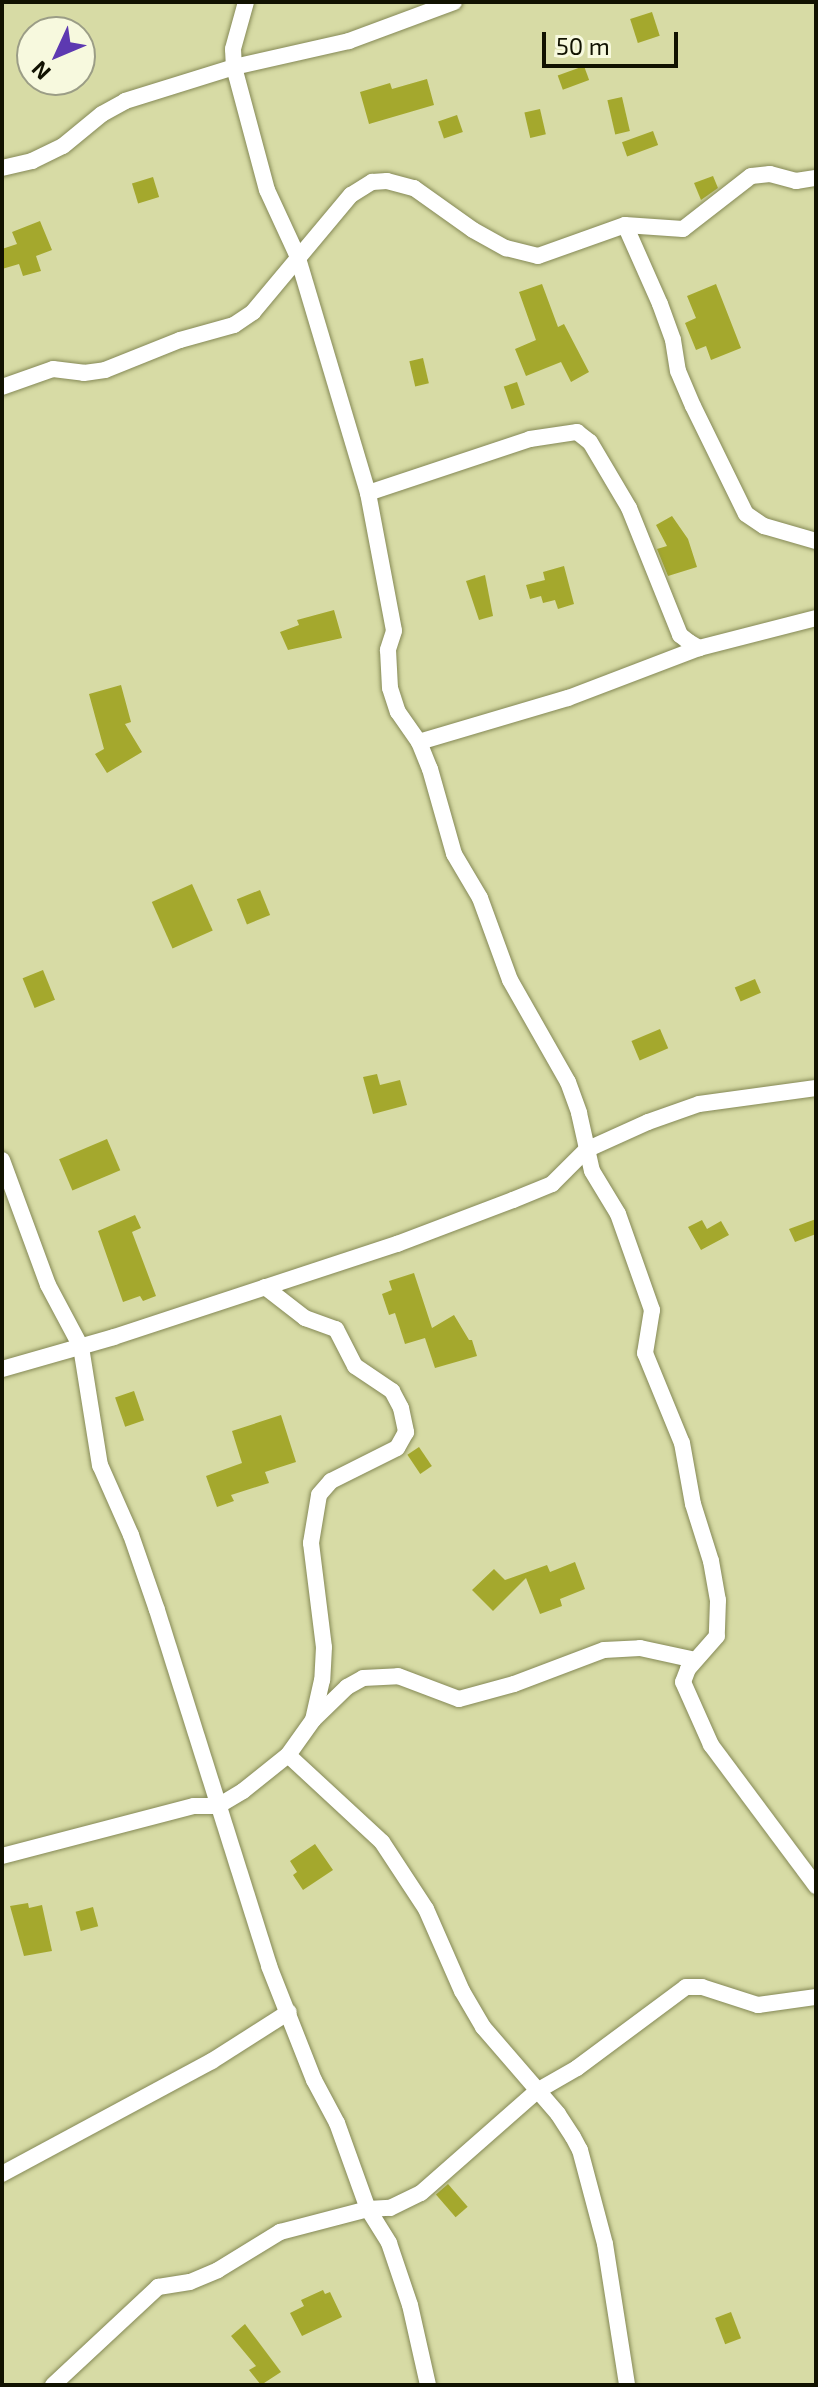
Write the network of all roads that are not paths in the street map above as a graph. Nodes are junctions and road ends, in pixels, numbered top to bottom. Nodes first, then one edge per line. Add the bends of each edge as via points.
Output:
1 (246, 2) edge
2 (454, 2) edge
3 (234, 67) junction
4 (2, 168) edge
5 (816, 178) edge
6 (625, 225) junction
7 (297, 255) junction
8 (2, 387) edge
9 (368, 493) junction
10 (816, 541) edge
11 (816, 618) edge
12 (699, 648) junction
13 (419, 742) junction
14 (816, 1088) edge
15 (586, 1150) junction
16 (2, 1160) edge
17 (265, 1287) junction
18 (81, 1347) junction
19 (2, 1369) edge
20 (695, 1660) junction
21 (313, 1720) junction
22 (288, 1755) junction
23 (218, 1806) junction
24 (2, 1856) edge
25 (816, 1886) edge
26 (816, 1997) edge
27 (289, 2012) junction
28 (537, 2091) junction
29 (2, 2174) edge
30 (368, 2209) junction
31 (422, 2384) edge
32 (53, 2385) edge
33 (627, 2385) edge

1 - 3 street via 233,49
2 - 3 street via 349,41
3 - 4 street via 125,101 63,146
3 - 7 street via 267,190
5 - 6 street via 751,176 683,229
6 - 7 street via 556,252 525,255 473,230 414,188 372,182 351,195
6 - 10 street via 660,304 678,371 746,514 764,526
7 - 8 street via 253,312 223,331 180,340 105,370 53,369
7 - 9 street
9 - 12 street via 530,439 571,431 584,435 629,508 680,635
9 - 13 street via 394,631 388,650 390,688 398,712
11 - 12 street
12 - 13 street via 568,698
13 - 15 street via 454,854 480,898 510,980 568,1082
14 - 15 street via 699,1104
15 - 17 street via 552,1184 397,1244
15 - 20 street via 592,1171 618,1214 652,1310 645,1353 682,1443 711,1561 717,1636
16 - 18 street via 48,1285
17 - 18 street
17 - 21 street via 305,1318 336,1329 355,1366 392,1391 405,1421 406,1432 397,1448 331,1481 319,1495 311,1543 324,1647
18 - 19 street
18 - 23 street via 100,1465 157,1610
20 - 21 street via 640,1648 604,1650 459,1699 398,1676 363,1678
20 - 25 street via 683,1682 700,1726
21 - 22 street
22 - 23 street
22 - 28 street via 382,1842 426,1909 483,2027
23 - 24 street via 194,1806
23 - 27 street
26 - 28 street via 758,2005 686,1987 577,2068
27 - 29 street via 212,2061
27 - 30 street
28 - 30 street via 421,2193 390,2208
28 - 33 street via 580,2150 613,2282
30 - 31 street via 389,2243 410,2305
30 - 32 street via 280,2232 218,2270 158,2287

